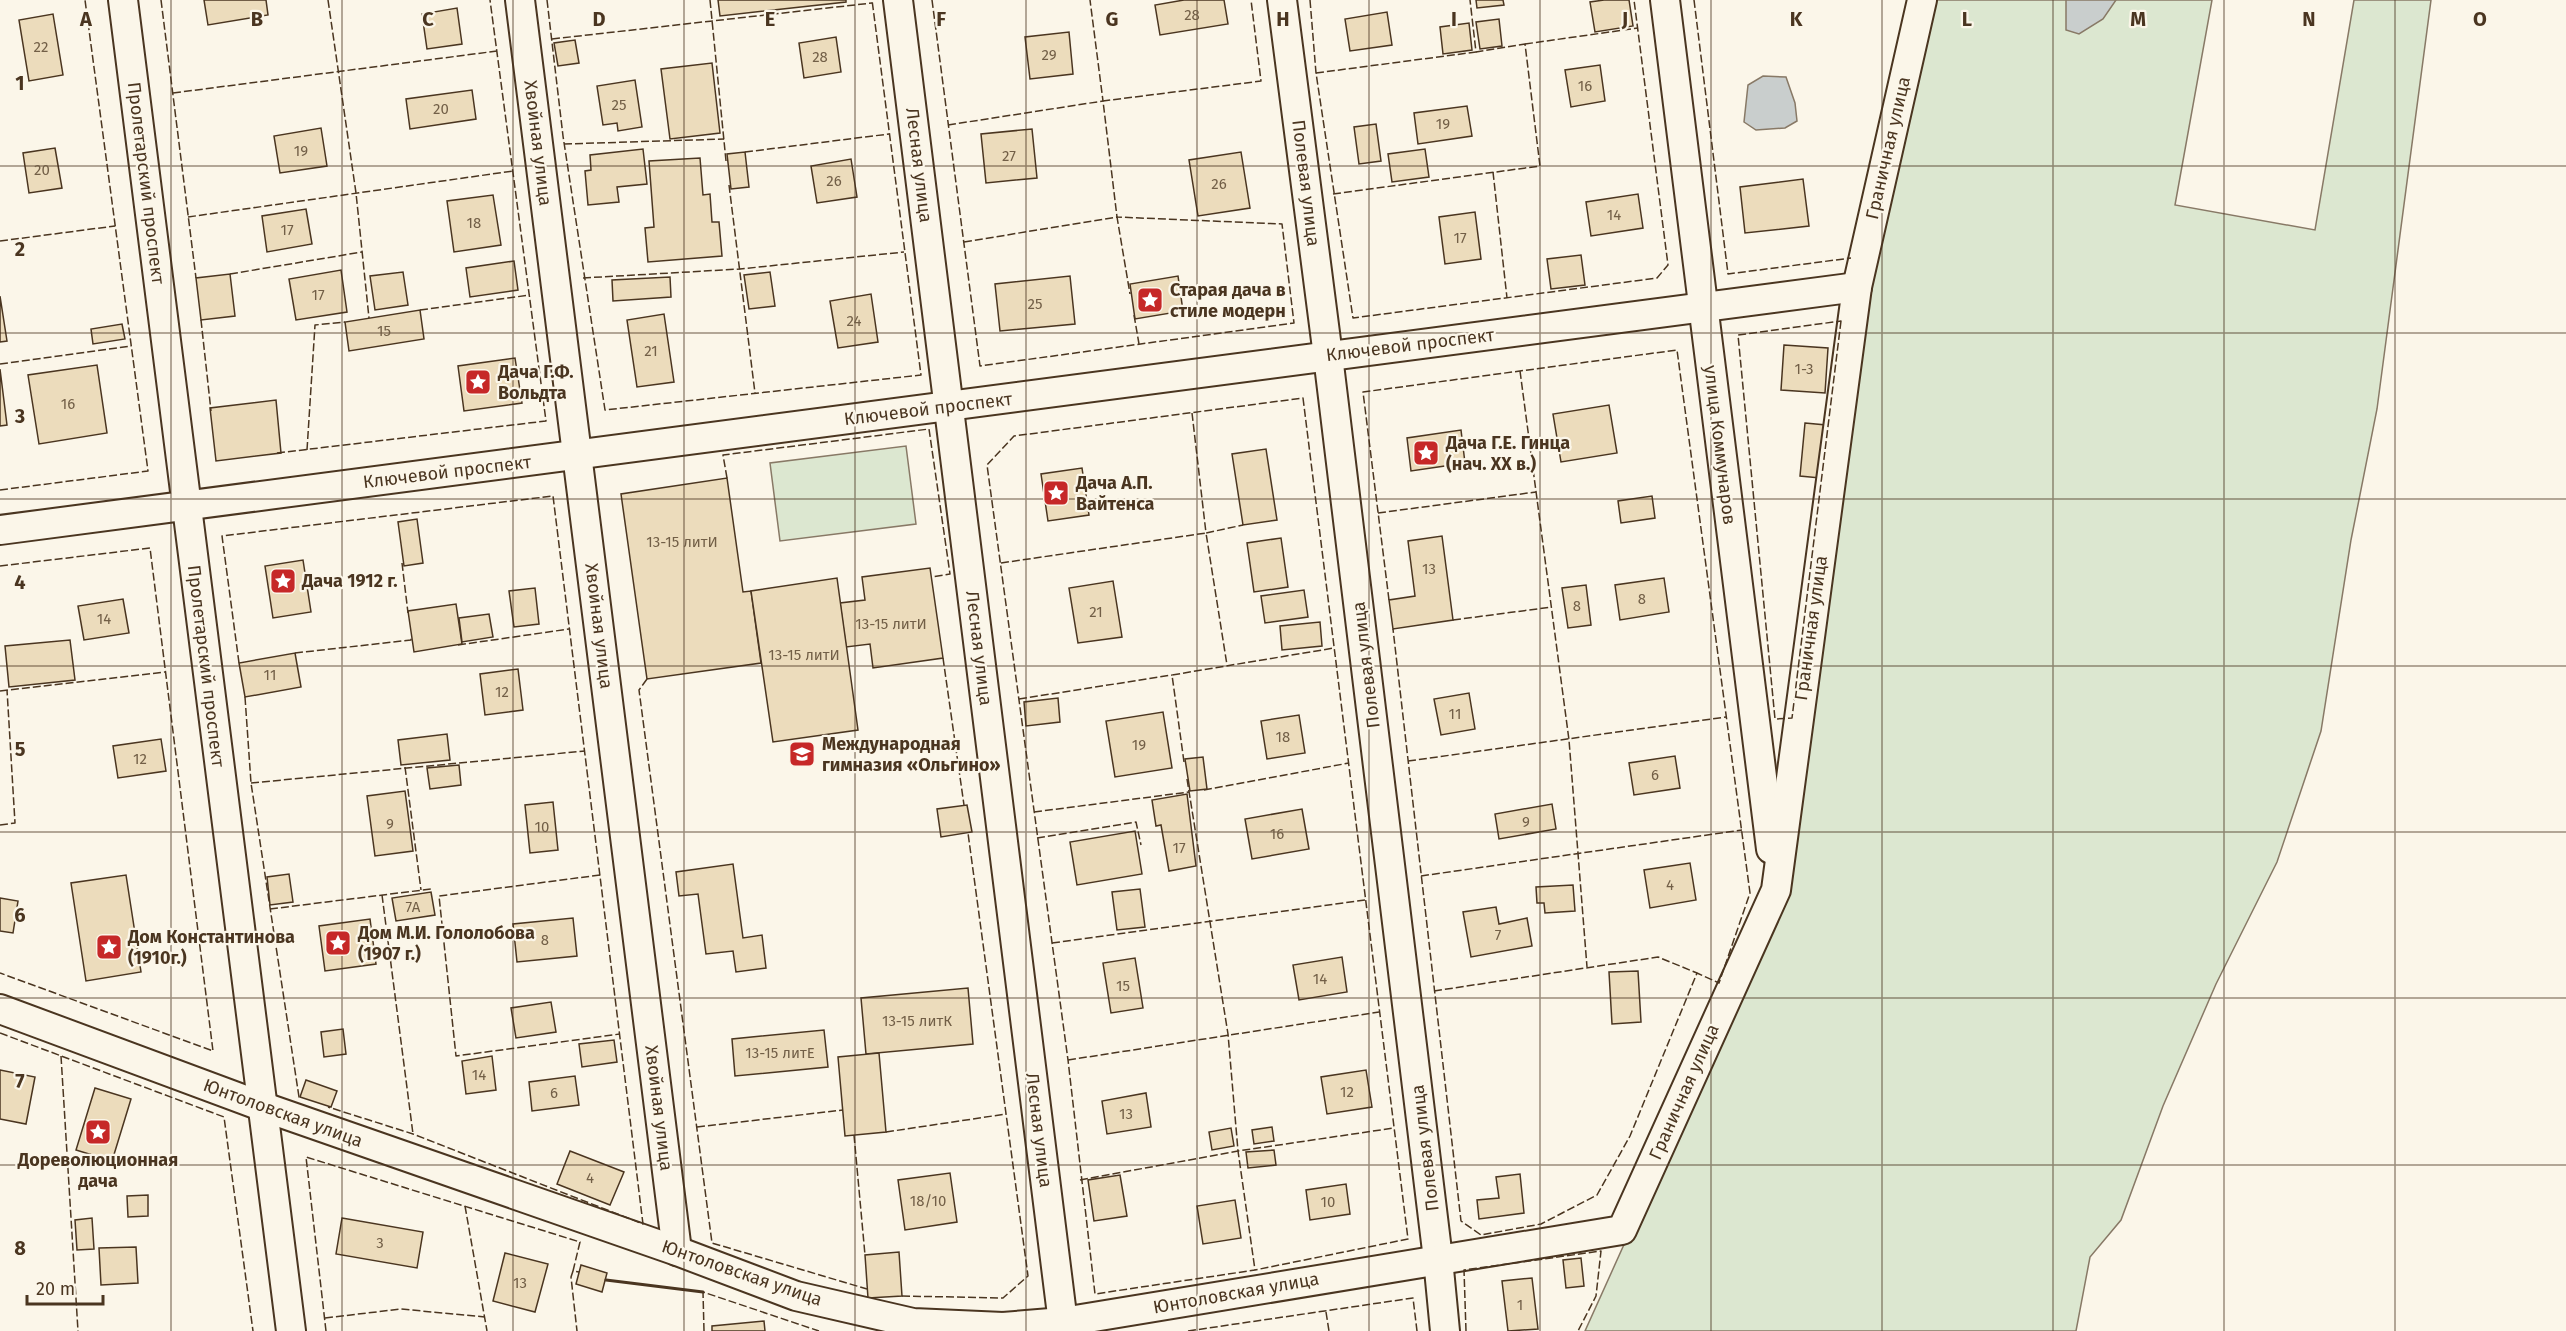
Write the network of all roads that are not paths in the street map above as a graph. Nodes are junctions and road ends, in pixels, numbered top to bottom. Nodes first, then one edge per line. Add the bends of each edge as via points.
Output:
1 (123, 0) edge
2 (520, 0) edge
3 (898, 0) edge
4 (1282, 0) edge
5 (1665, 0) edge
6 (1922, 0) edge
7 (1857, 287) junction
8 (1703, 307) junction
9 (1328, 356) junction
10 (949, 406) junction
11 (577, 455) junction
12 (186, 506) junction
13 (0, 530) edge
14 (1776, 890) junction
15 (0, 1009) edge
16 (261, 1106) junction
17 (1622, 1230) joint
18 (677, 1251) junction
19 (1438, 1259) junction
20 (1063, 1327) edge
21 (291, 1331) edge
22 (1445, 1331) edge

1 - 12 street, Пролетарский проспект
2 - 11 street, Хвойная улица
3 - 10 street, Лесная улица
4 - 9 street, Полевая улица
5 - 8 street, улица Коммунаров
6 - 7 street, Граничная улица
7 - 8 street, Ключевой проспект
7 - 14 street, Граничная улица
8 - 9 street, Ключевой проспект
8 - 14 street, улица Коммунаров
9 - 10 street, Ключевой проспект
9 - 19 street, Полевая улица
10 - 11 street, Ключевой проспект
10 - 20 street, Лесная улица
11 - 12 street, Ключевой проспект
11 - 18 street, Хвойная улица
12 - 13 street, Ключевой проспект
12 - 16 street, Пролетарский проспект
14 - 17 street, Граничная улица
15 - 16 street, Юнтоловская улица
16 - 18 street, Юнтоловская улица
16 - 21 street, Пролетарский проспект
17 - 19 street, Юнтоловская улица
18 - 20 street, Юнтоловская улица via 796,1296 913,1323
19 - 20 street, Юнтоловская улица
19 - 22 street, Полевая улица

